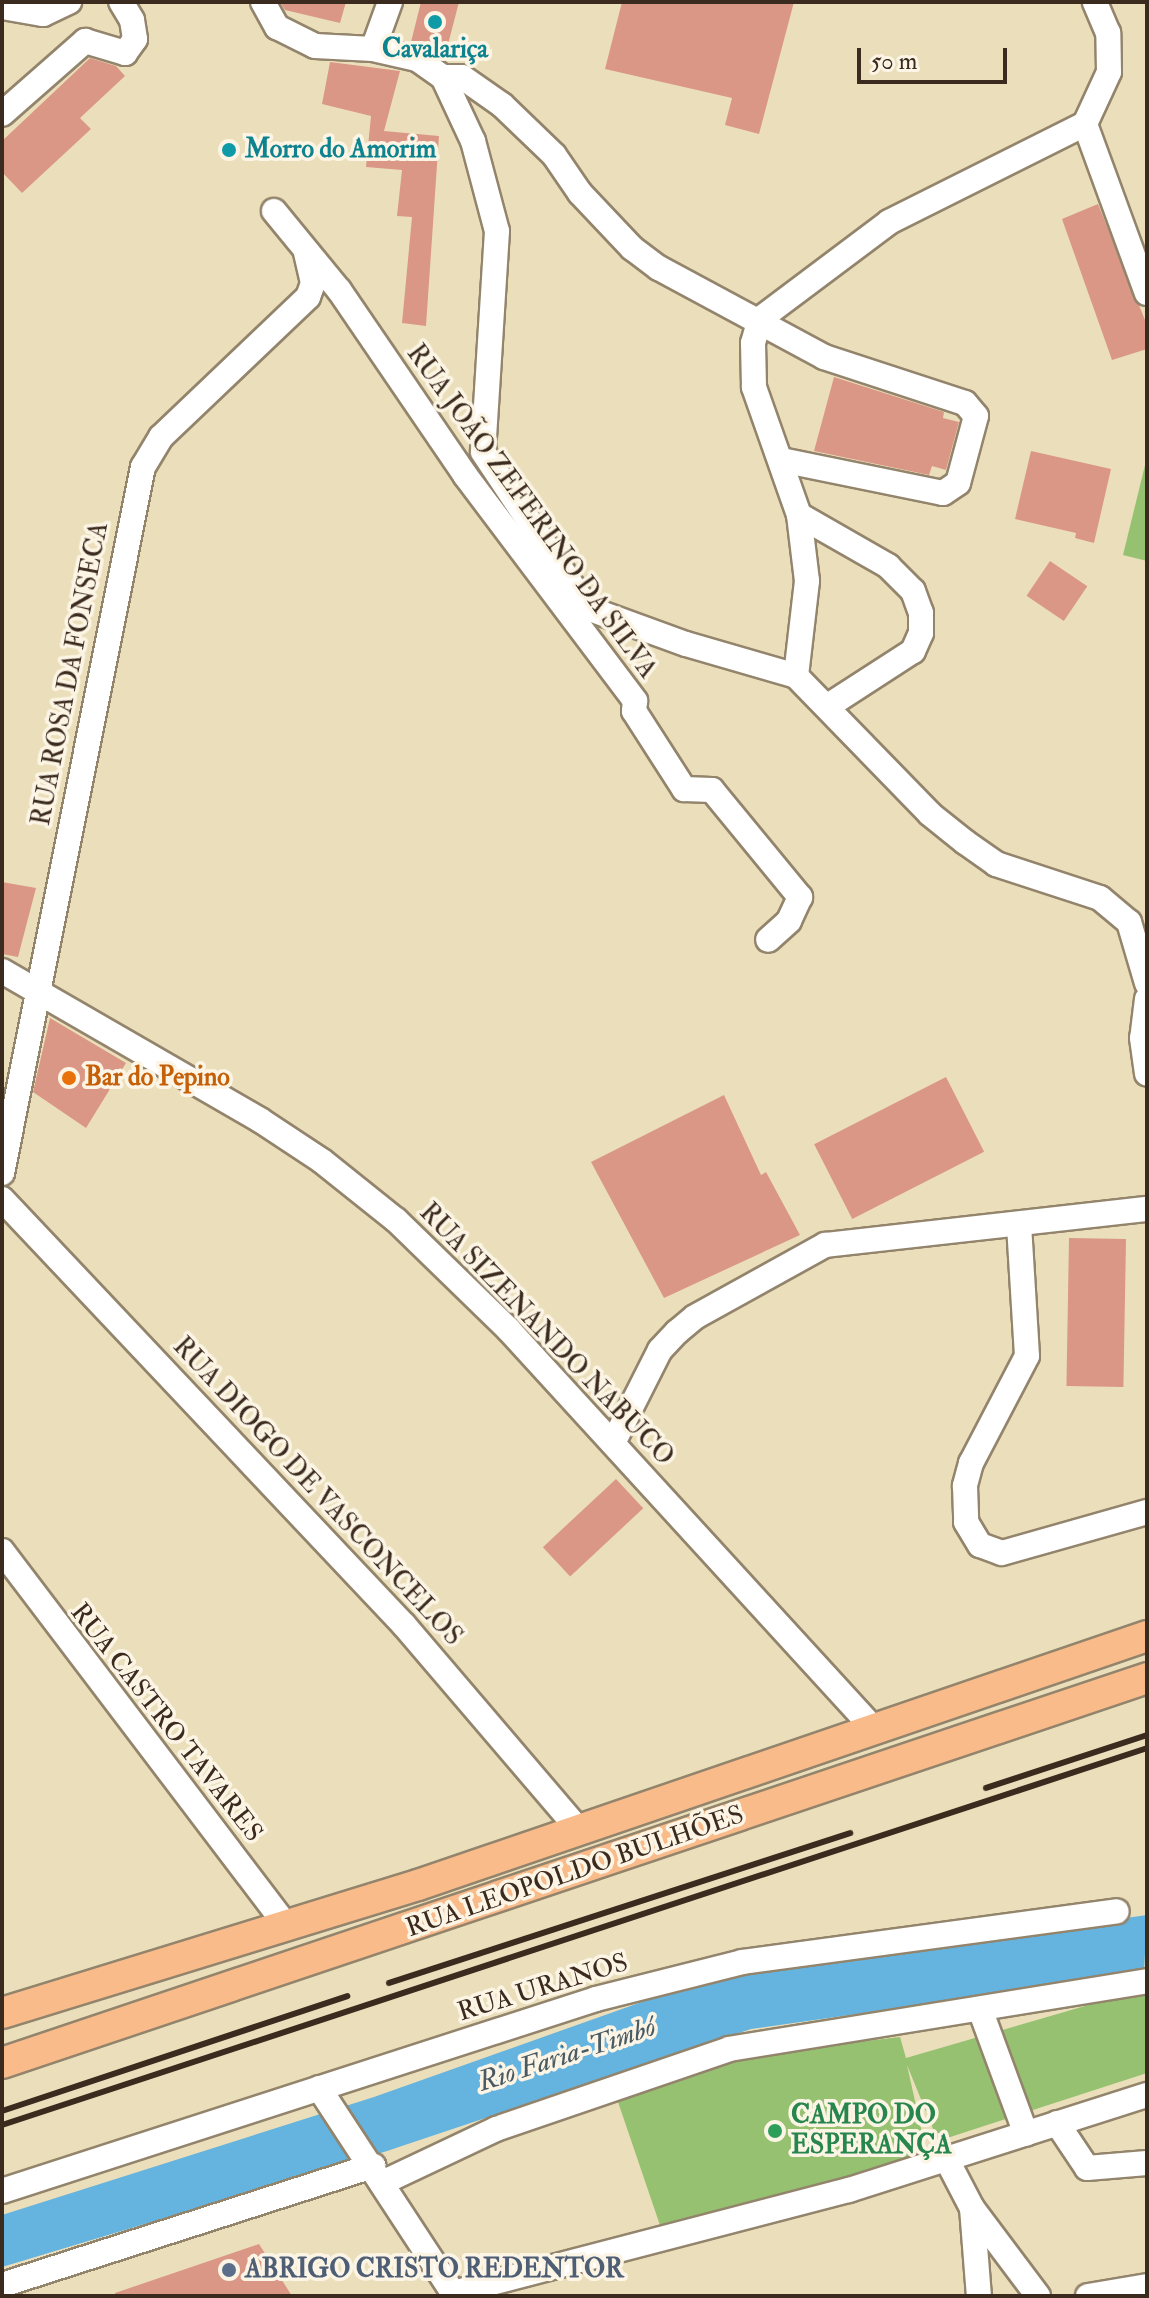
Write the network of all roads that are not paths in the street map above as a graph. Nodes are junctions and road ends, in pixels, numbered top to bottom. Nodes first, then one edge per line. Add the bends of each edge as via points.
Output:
1 (69, 2) edge
2 (121, 2) edge
3 (263, 2) edge
4 (390, 2) edge
5 (1095, 2) edge
6 (2, 7) edge
7 (373, 49) junction
8 (443, 77) junction
9 (2, 114) edge
10 (1085, 124) junction
11 (274, 211) dead end
12 (306, 253) junction
13 (1147, 293) edge
14 (760, 319) junction
15 (781, 460) junction
16 (799, 515) junction
17 (796, 676) junction
18 (828, 706) junction
19 (768, 940) dead end
20 (2, 971) edge
21 (1147, 983) edge
22 (37, 986) junction
23 (1147, 999) edge
24 (1147, 1074) edge
25 (2, 1173) edge
26 (2, 1199) edge
27 (1147, 1209) edge
28 (1019, 1225) junction
29 (613, 1443) junction
30 (1147, 1512) edge
31 (2, 1551) edge
32 (1147, 1636) edge
33 (1147, 1678) edge
34 (873, 1728) junction
35 (580, 1831) junction
36 (1117, 1911) dead end
37 (288, 1928) junction
38 (1147, 1981) edge
39 (980, 2009) junction
40 (2, 2013) edge
41 (136, 2020) junction
42 (2, 2063) edge
43 (1147, 2095) edge
44 (325, 2097) junction
45 (1057, 2123) junction
46 (1026, 2134) junction
47 (947, 2160) junction
48 (1147, 2163) edge
49 (375, 2169) junction
50 (2, 2191) edge
51 (972, 2208) junction
52 (2, 2285) edge
53 (1147, 2286) edge
54 (454, 2295) edge
55 (979, 2296) edge
56 (1038, 2296) edge
57 (1088, 2296) edge

1 - 6 street via 43,14
2 - 9 street via 135,39 125,53 85,41
3 - 7 street via 277,27 315,46
4 - 7 street
5 - 10 street via 1108,33 1109,72
7 - 8 street via 417,59
8 - 14 street via 462,77 502,105 554,155 580,193 632,248 689,286
8 - 17 street via 473,141 497,231 483,452 587,608
10 - 13 street
10 - 14 street via 889,222
11 - 12 street, RUA JOÃO ZEFERINO DA SILVA
12 - 19 street, RUA JOÃO ZEFERINO DA SILVA via 339,290 456,463 635,701 634,711 684,789 712,790 800,897 789,921
12 - 22 street, RUA ROSA DA FONSECA via 313,283 308,297 161,437 143,467
14 - 15 street via 753,343 754,387
14 - 15 street via 824,357 965,403 976,416 958,483 943,493
15 - 16 street
16 - 17 street via 807,581
16 - 18 street via 888,566 913,591 921,613 921,633 913,651
17 - 18 street
18 - 21 street via 930,814 965,842 996,864 1100,898 1129,922
20 - 22 street, RUA SIZENANDO NABUCO
22 - 25 street, RUA ROSA DA FONSECA
22 - 29 street, RUA SIZENANDO NABUCO via 260,1120 375,1202 508,1329
23 - 24 street via 1142,1038
26 - 35 street, RUA DIOGO DE VASCONCELOS via 373,1591
27 - 28 street
28 - 29 street via 825,1245 677,1332 660,1350
28 - 30 street via 1027,1356 971,1463 965,1486 966,1522 980,1545 1002,1553
29 - 34 street, RUA SIZENANDO NABUCO
31 - 37 street, RUA CASTRO TAVARES
32 - 34 main road, RUA LEOPOLDO BULHÕES
33 - 41 main road, RUA LEOPOLDO BULHÕES
34 - 35 main road, RUA LEOPOLDO BULHÕES
35 - 37 main road, RUA LEOPOLDO BULHÕES
36 - 44 street, RUA URANOS via 742,1962 596,1999
37 - 40 main road, RUA LEOPOLDO BULHÕES
37 - 41 main road via 283,1943 268,1954 183,1991
38 - 39 street
39 - 46 street
39 - 49 street via 729,2049
41 - 42 main road, RUA LEOPOLDO BULHÕES
43 - 45 street
44 - 49 street
44 - 50 street, RUA URANOS
45 - 46 street
45 - 48 street via 1087,2168
46 - 47 street
47 - 51 street
47 - 54 street
49 - 52 street
49 - 54 street
51 - 55 street
51 - 56 street
53 - 57 street

